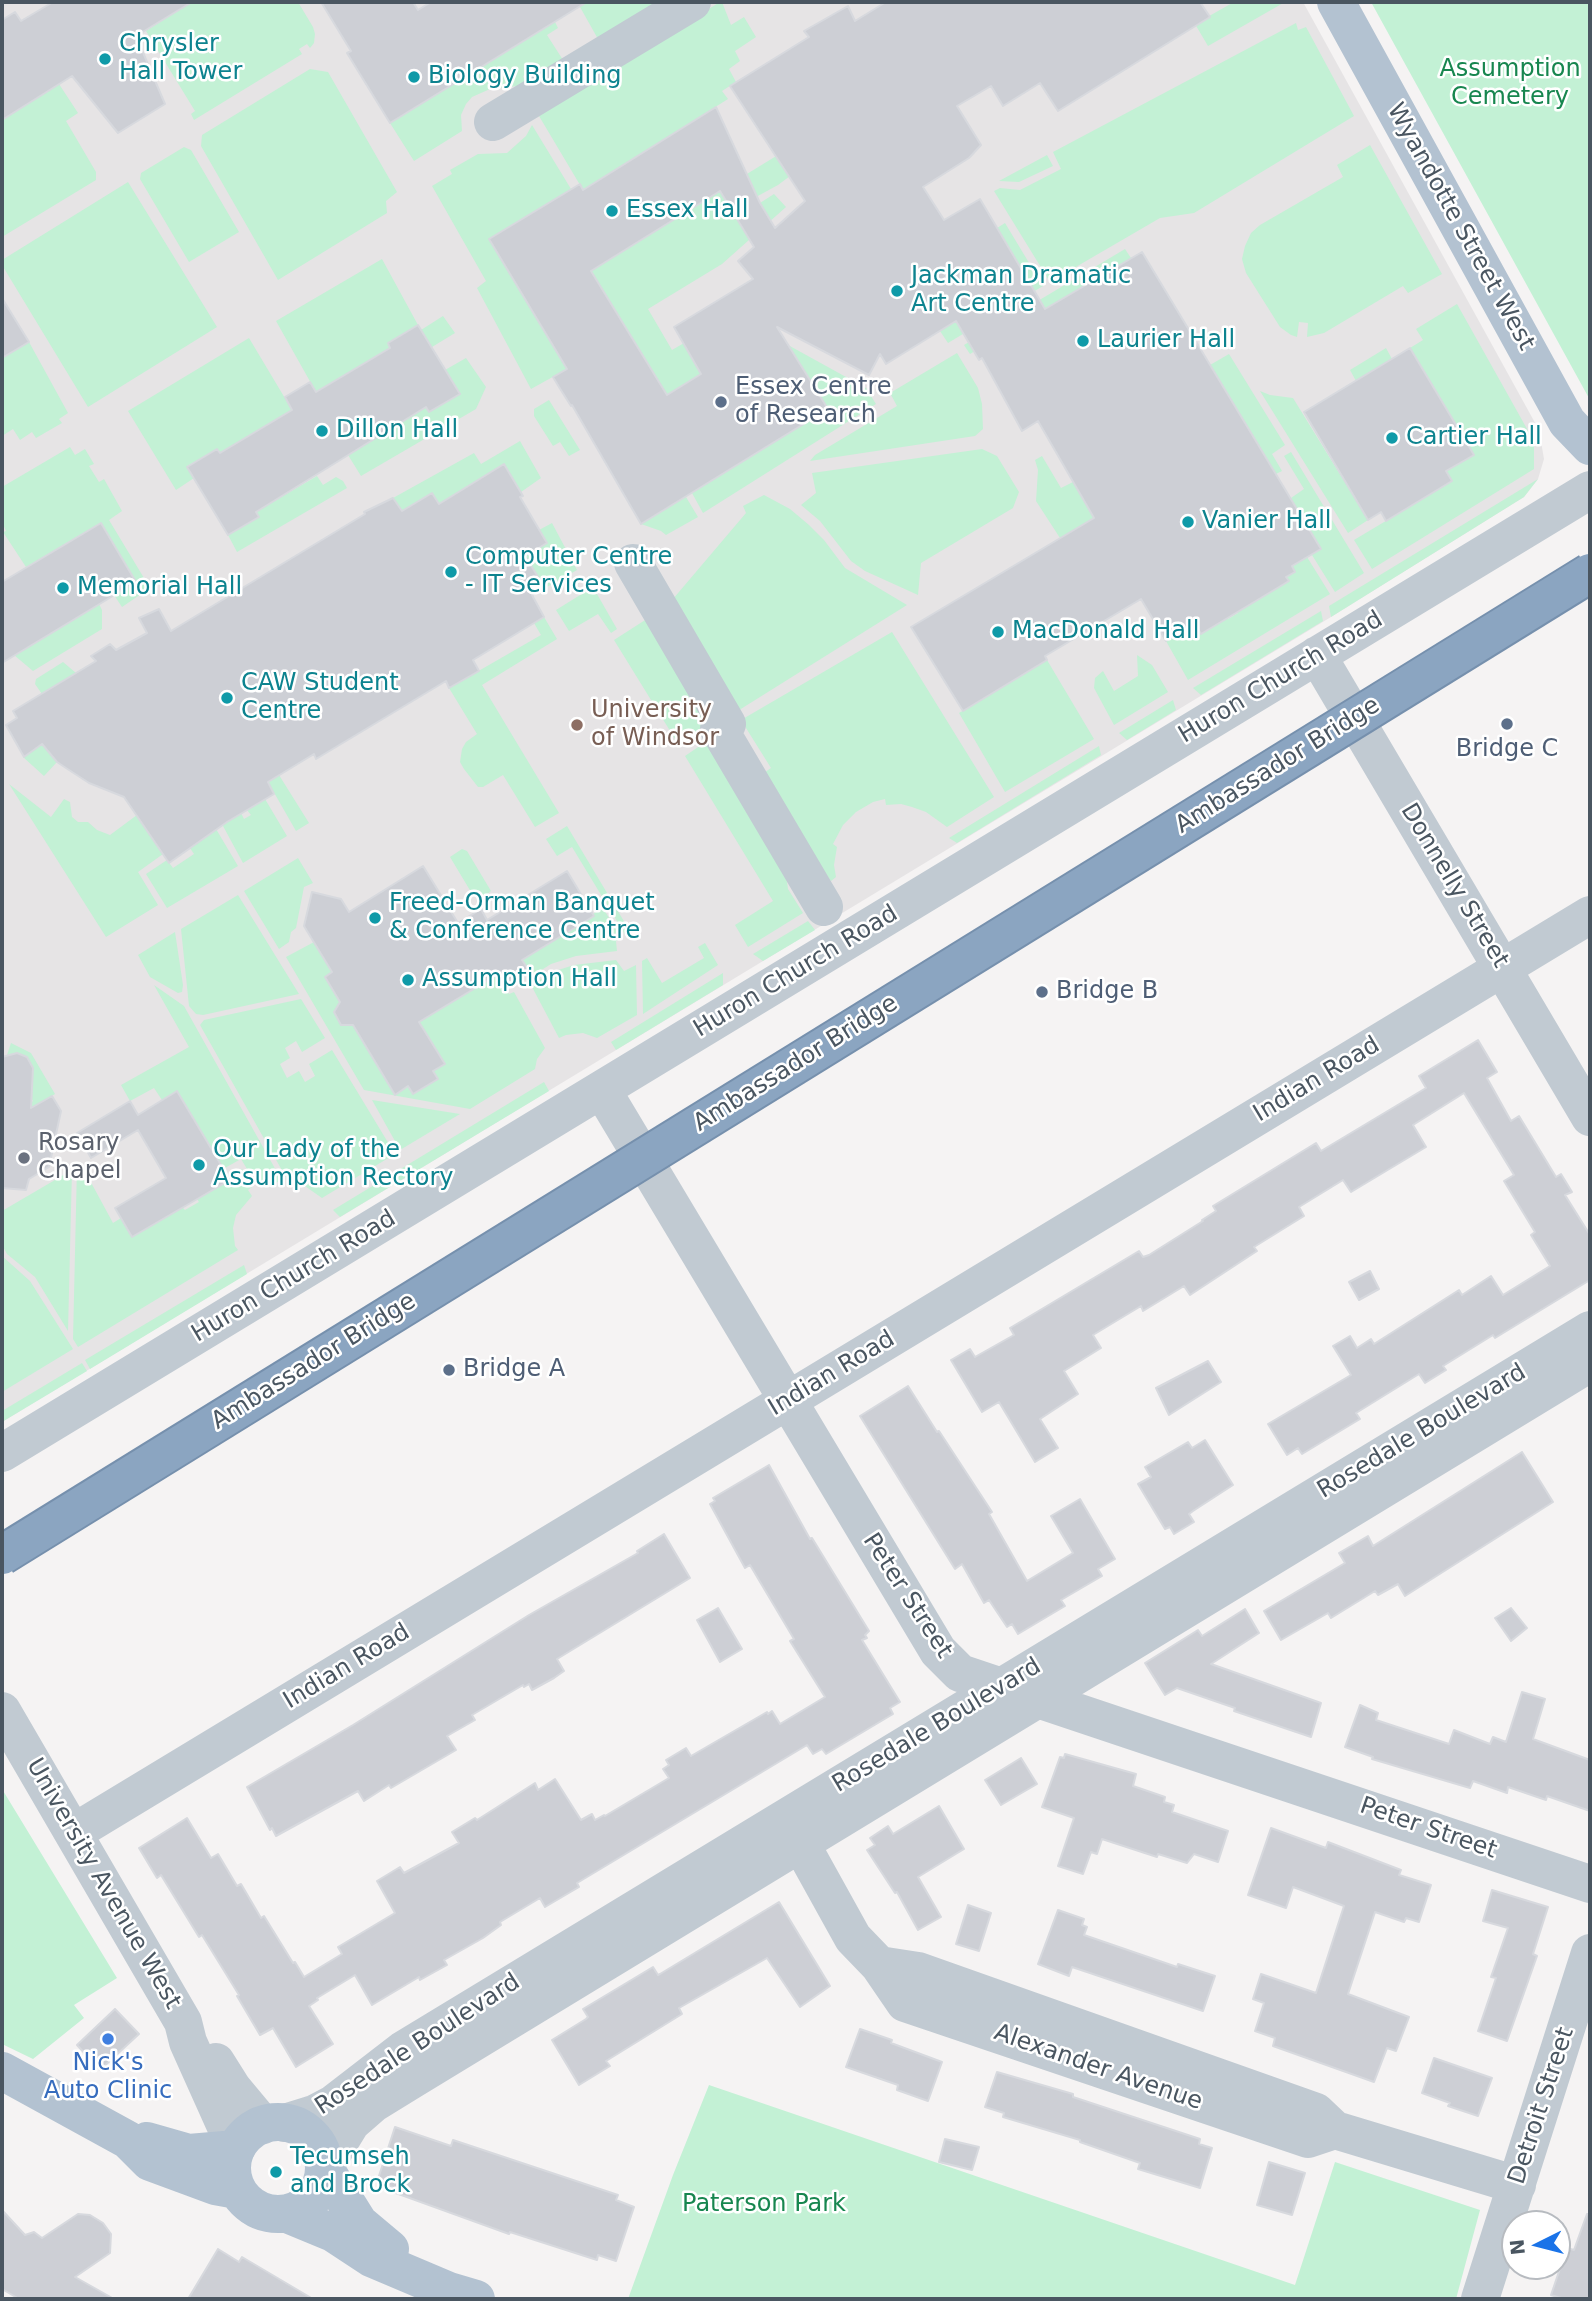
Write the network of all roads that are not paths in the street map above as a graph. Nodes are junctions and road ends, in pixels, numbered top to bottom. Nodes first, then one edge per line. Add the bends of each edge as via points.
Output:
1 (692, 2) edge
2 (1336, 2) edge
3 (492, 122) dead end
4 (1590, 446) edge
5 (1590, 490) edge
6 (633, 563) dead end
7 (1590, 573) edge
8 (1317, 655) junction
9 (824, 907) dead end
10 (1590, 915) edge
11 (1502, 968) junction
12 (602, 1090) junction
13 (1590, 1117) edge
14 (1590, 1330) edge
15 (1590, 1363) edge
16 (788, 1400) junction
17 (2, 1453) edge
18 (2, 1555) edge
19 (1020, 1692) junction
20 (2, 1711) edge
21 (793, 1830) junction
22 (73, 1833) junction
23 (1590, 1884) edge
24 (1590, 1954) edge
25 (2, 2071) edge
26 (261, 2132) junction
27 (128, 2140) junction
28 (324, 2167) junction
29 (1517, 2185) junction
30 (237, 2190) junction
31 (287, 2214) junction
32 (463, 2295) edge
33 (1480, 2299) edge

1 - 3 street
2 - 4 main road, Wyandotte Street West via 1567,422
5 - 8 street, Huron Church Road
6 - 9 street via 727,724 719,729
7 - 18 highway, Ambassador Bridge, bridge
8 - 11 street, Donnelly Street
8 - 12 street, Huron Church Road
10 - 11 street, Indian Road
11 - 13 street, Donnelly Street
11 - 16 street, Indian Road
12 - 16 street, Peter Street
12 - 17 street, Huron Church Road
14 - 19 street, Rosedale Boulevard
15 - 19 street, Rosedale Boulevard
16 - 19 street, Peter Street via 937,1651 960,1673
16 - 22 street, Indian Road
19 - 21 street, Rosedale Boulevard
19 - 23 street, Peter Street
20 - 22 street, University Avenue West
21 - 26 street, Rosedale Boulevard via 403,2050 333,2104
21 - 28 street, Rosedale Boulevard via 374,2103 351,2123
21 - 29 street, Alexander Avenue via 853,1938 905,2003 1308,2139 1335,2130
22 - 26 street, University Avenue West via 183,2022 200,2035
24 - 29 street, Detroit Street
25 - 27 main road
26 - 27 main road via 189,2153 150,2141
26 - 28 main road via 300,2128 312,2137
26 - 30 main road via 231,2164
27 - 30 main road via 150,2162
28 - 31 main road via 314,2197
28 - 32 main road via 359,2223
29 - 33 street, Detroit Street
30 - 31 main road via 258,2211
31 - 32 main road via 324,2229 371,2258

